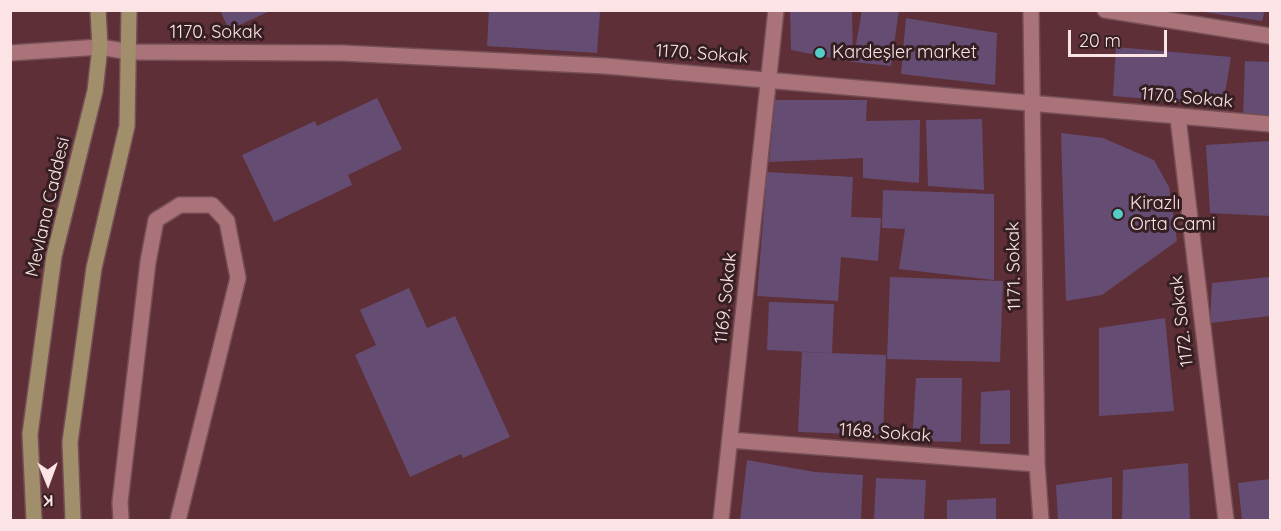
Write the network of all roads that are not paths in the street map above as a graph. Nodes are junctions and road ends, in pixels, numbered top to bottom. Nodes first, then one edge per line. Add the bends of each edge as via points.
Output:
1 (98, 10) edge
2 (129, 10) edge
3 (776, 10) edge
4 (1030, 10) edge
5 (1105, 10) edge
6 (1270, 36) edge
7 (100, 47) junction
8 (130, 52) junction
9 (10, 53) edge
10 (769, 79) junction
11 (1031, 102) junction
12 (1178, 118) junction
13 (1270, 124) edge
14 (730, 440) junction
15 (1037, 464) junction
16 (33, 520) edge
17 (74, 520) edge
18 (121, 520) edge
19 (178, 520) edge
20 (721, 520) edge
21 (1041, 520) edge
22 (1226, 520) edge

1 - 7 main road, Mevlana Caddesi
2 - 8 main road
3 - 10 street, 1169. Sokak
4 - 11 street, 1171. Sokak
5 - 6 street
7 - 8 street, 1170. Sokak
7 - 9 street, 1170. Sokak
7 - 16 main road, Mevlana Caddesi via 95,90 54,256 30,434
8 - 10 street, 1170. Sokak via 353,53
8 - 17 main road via 127,126 94,268 70,442
10 - 11 street, 1170. Sokak
10 - 14 street, 1169. Sokak
11 - 12 street, 1170. Sokak
11 - 15 street, 1171. Sokak
12 - 13 street, 1170. Sokak
12 - 22 street, 1172. Sokak
14 - 15 street, 1168. Sokak
14 - 20 street, 1169. Sokak
15 - 21 street, 1171. Sokak
18 - 19 street via 148,262 156,220 180,205 212,205 227,221 238,278

